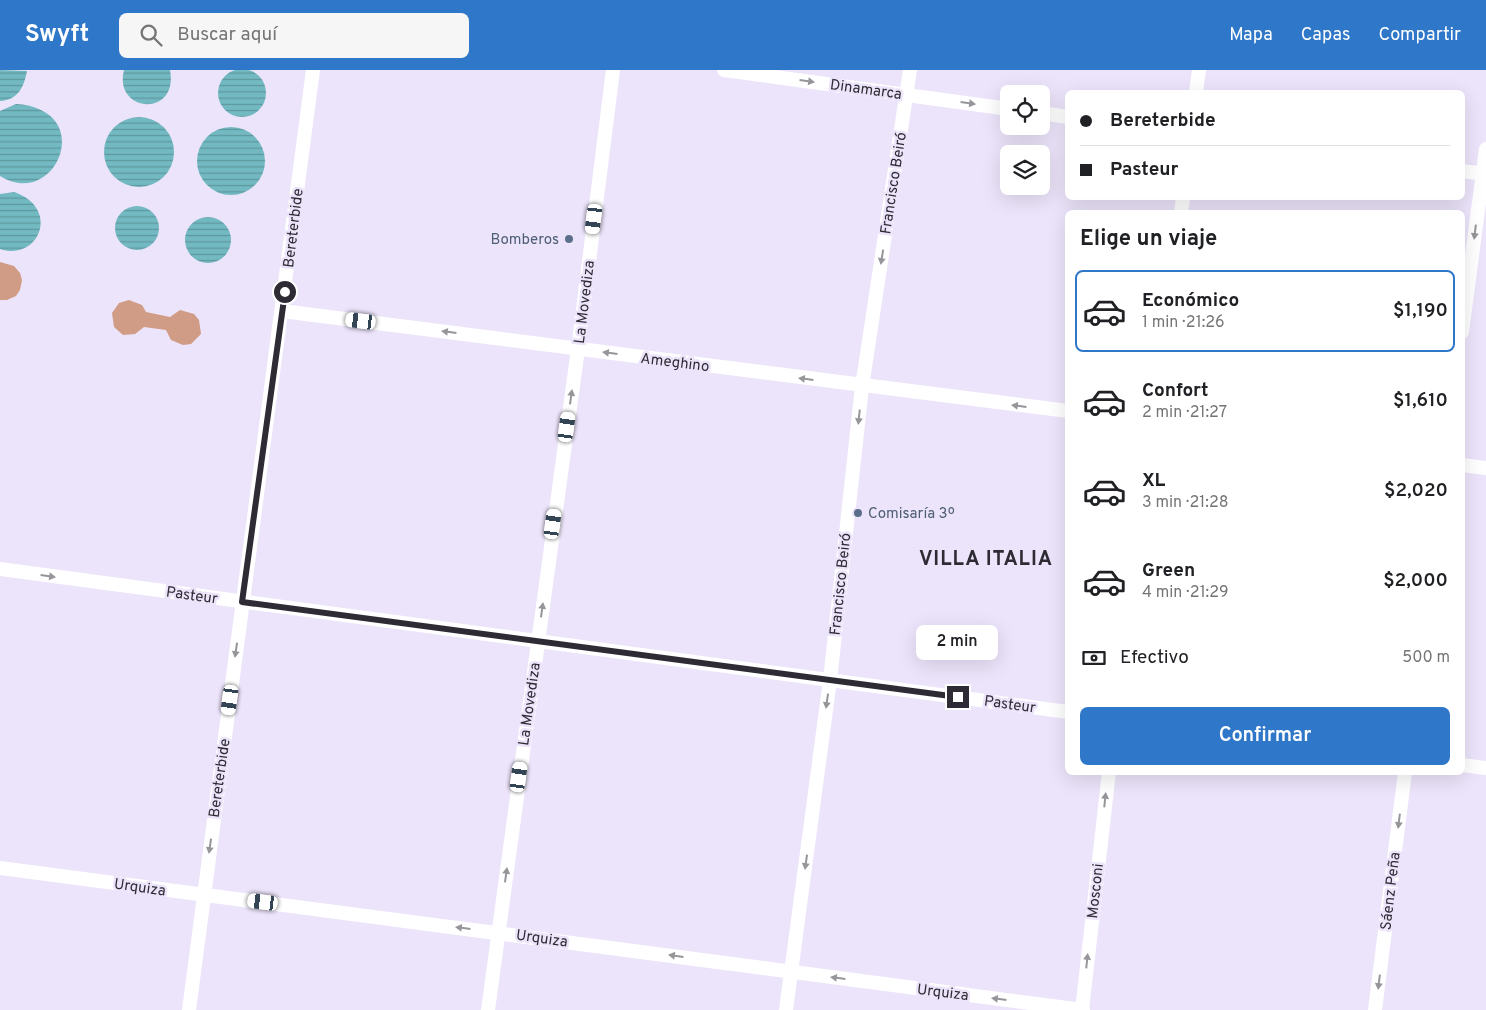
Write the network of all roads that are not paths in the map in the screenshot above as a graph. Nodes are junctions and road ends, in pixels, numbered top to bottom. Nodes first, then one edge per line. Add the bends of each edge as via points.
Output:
1 (312, 70) edge
2 (613, 70) edge
3 (724, 70) edge
4 (910, 70) edge
5 (1199, 70) edge
6 (1196, 90) edge
7 (907, 95) junction
8 (1000, 108) edge
9 (1050, 114) edge
10 (1065, 117) edge
11 (1486, 149) edge
12 (1465, 171) edge
13 (1484, 174) edge
14 (1465, 310) edge
15 (282, 311) junction
16 (578, 349) junction
17 (862, 387) junction
18 (1065, 412) edge
19 (1465, 465) edge
20 (1486, 468) edge
21 (0, 569) edge
22 (242, 602) junction
23 (537, 641) junction
24 (830, 680) junction
25 (1065, 712) edge
26 (1465, 765) edge
27 (1486, 768) edge
28 (1109, 775) edge
29 (1405, 775) edge
30 (0, 868) edge
31 (204, 895) junction
32 (498, 932) junction
33 (791, 972) junction
34 (189, 1010) edge
35 (488, 1010) edge
36 (786, 1010) edge
37 (1082, 1010) edge
38 (1375, 1010) edge

1 - 15 street, Bereterbide
2 - 16 street, La Movediza
3 -> 7 street, Dinamarca
4 - 7 street, Francisco Beiró
5 - 6 street
7 -> 8 street, Dinamarca
7 -> 17 street, Francisco Beiró
9 - 10 street
11 - 13 street
12 - 13 street
13 -> 14 street
16 -> 15 street, Ameghino
15 - 22 street, Bereterbide
17 -> 16 street, Ameghino
23 -> 16 street, La Movediza
18 -> 17 street, Ameghino
17 -> 24 street, Francisco Beiró
19 - 20 street
21 -> 22 street, Pasteur
22 - 23 street, Pasteur
22 -> 31 street, Bereterbide
23 - 24 street, Pasteur
32 -> 23 street, La Movediza
24 - 25 street, Pasteur
24 -> 33 street, Francisco Beiró
26 - 27 street
37 -> 28 street, Mosconi
29 -> 38 street, Sáenz Peña
30 - 31 street, Urquiza
32 -> 31 street, Urquiza
31 - 34 street, Bereterbide
33 -> 32 street, Urquiza
32 - 35 street, La Movediza
33 - 36 street, Francisco Beiró
37 -> 33 street, Urquiza

